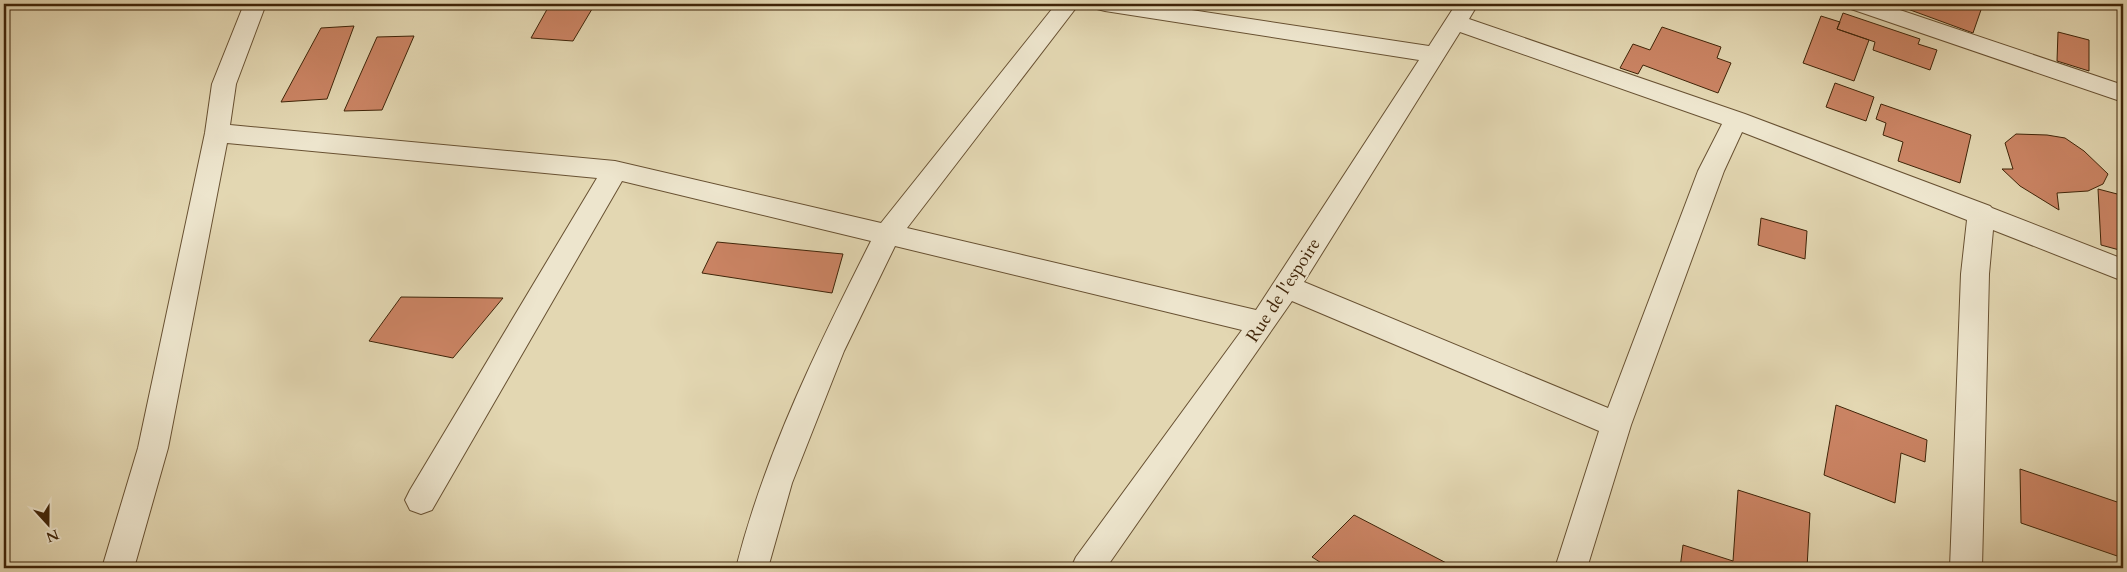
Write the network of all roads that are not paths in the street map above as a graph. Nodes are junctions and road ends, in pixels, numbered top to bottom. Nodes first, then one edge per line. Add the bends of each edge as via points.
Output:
1 (255, 4) edge
2 (1068, 4) edge
3 (1105, 4) edge
4 (1859, 4) edge
5 (1460, 13) edge
6 (1432, 54) junction
7 (2123, 94) edge
8 (1736, 120) junction
9 (217, 132) junction
10 (615, 170) junction
11 (1981, 213) junction
12 (888, 234) junction
13 (2123, 270) edge
14 (1286, 287) junction
15 (1263, 323) junction
16 (1616, 425) junction
17 (421, 500) dead end
18 (118, 568) edge
19 (752, 568) edge
20 (1087, 568) edge
21 (1571, 568) edge
22 (1966, 568) edge

1 - 9 street via 224,84
2 - 12 street
3 - 6 street
4 - 7 street
5 - 6 street, Rue de l'espoire
5 - 8 street
6 - 14 street, Rue de l'espoire
8 - 11 street
8 - 16 street via 1711,171
9 - 10 street
9 - 18 street via 153,448
10 - 12 street
10 - 17 street
11 - 13 street
11 - 22 street via 1975,274
12 - 15 street
12 - 19 street via 830,351 777,483
14 - 15 street, Rue de l'espoire
14 - 16 street
15 - 20 street, Rue de l'espoire
16 - 21 street

